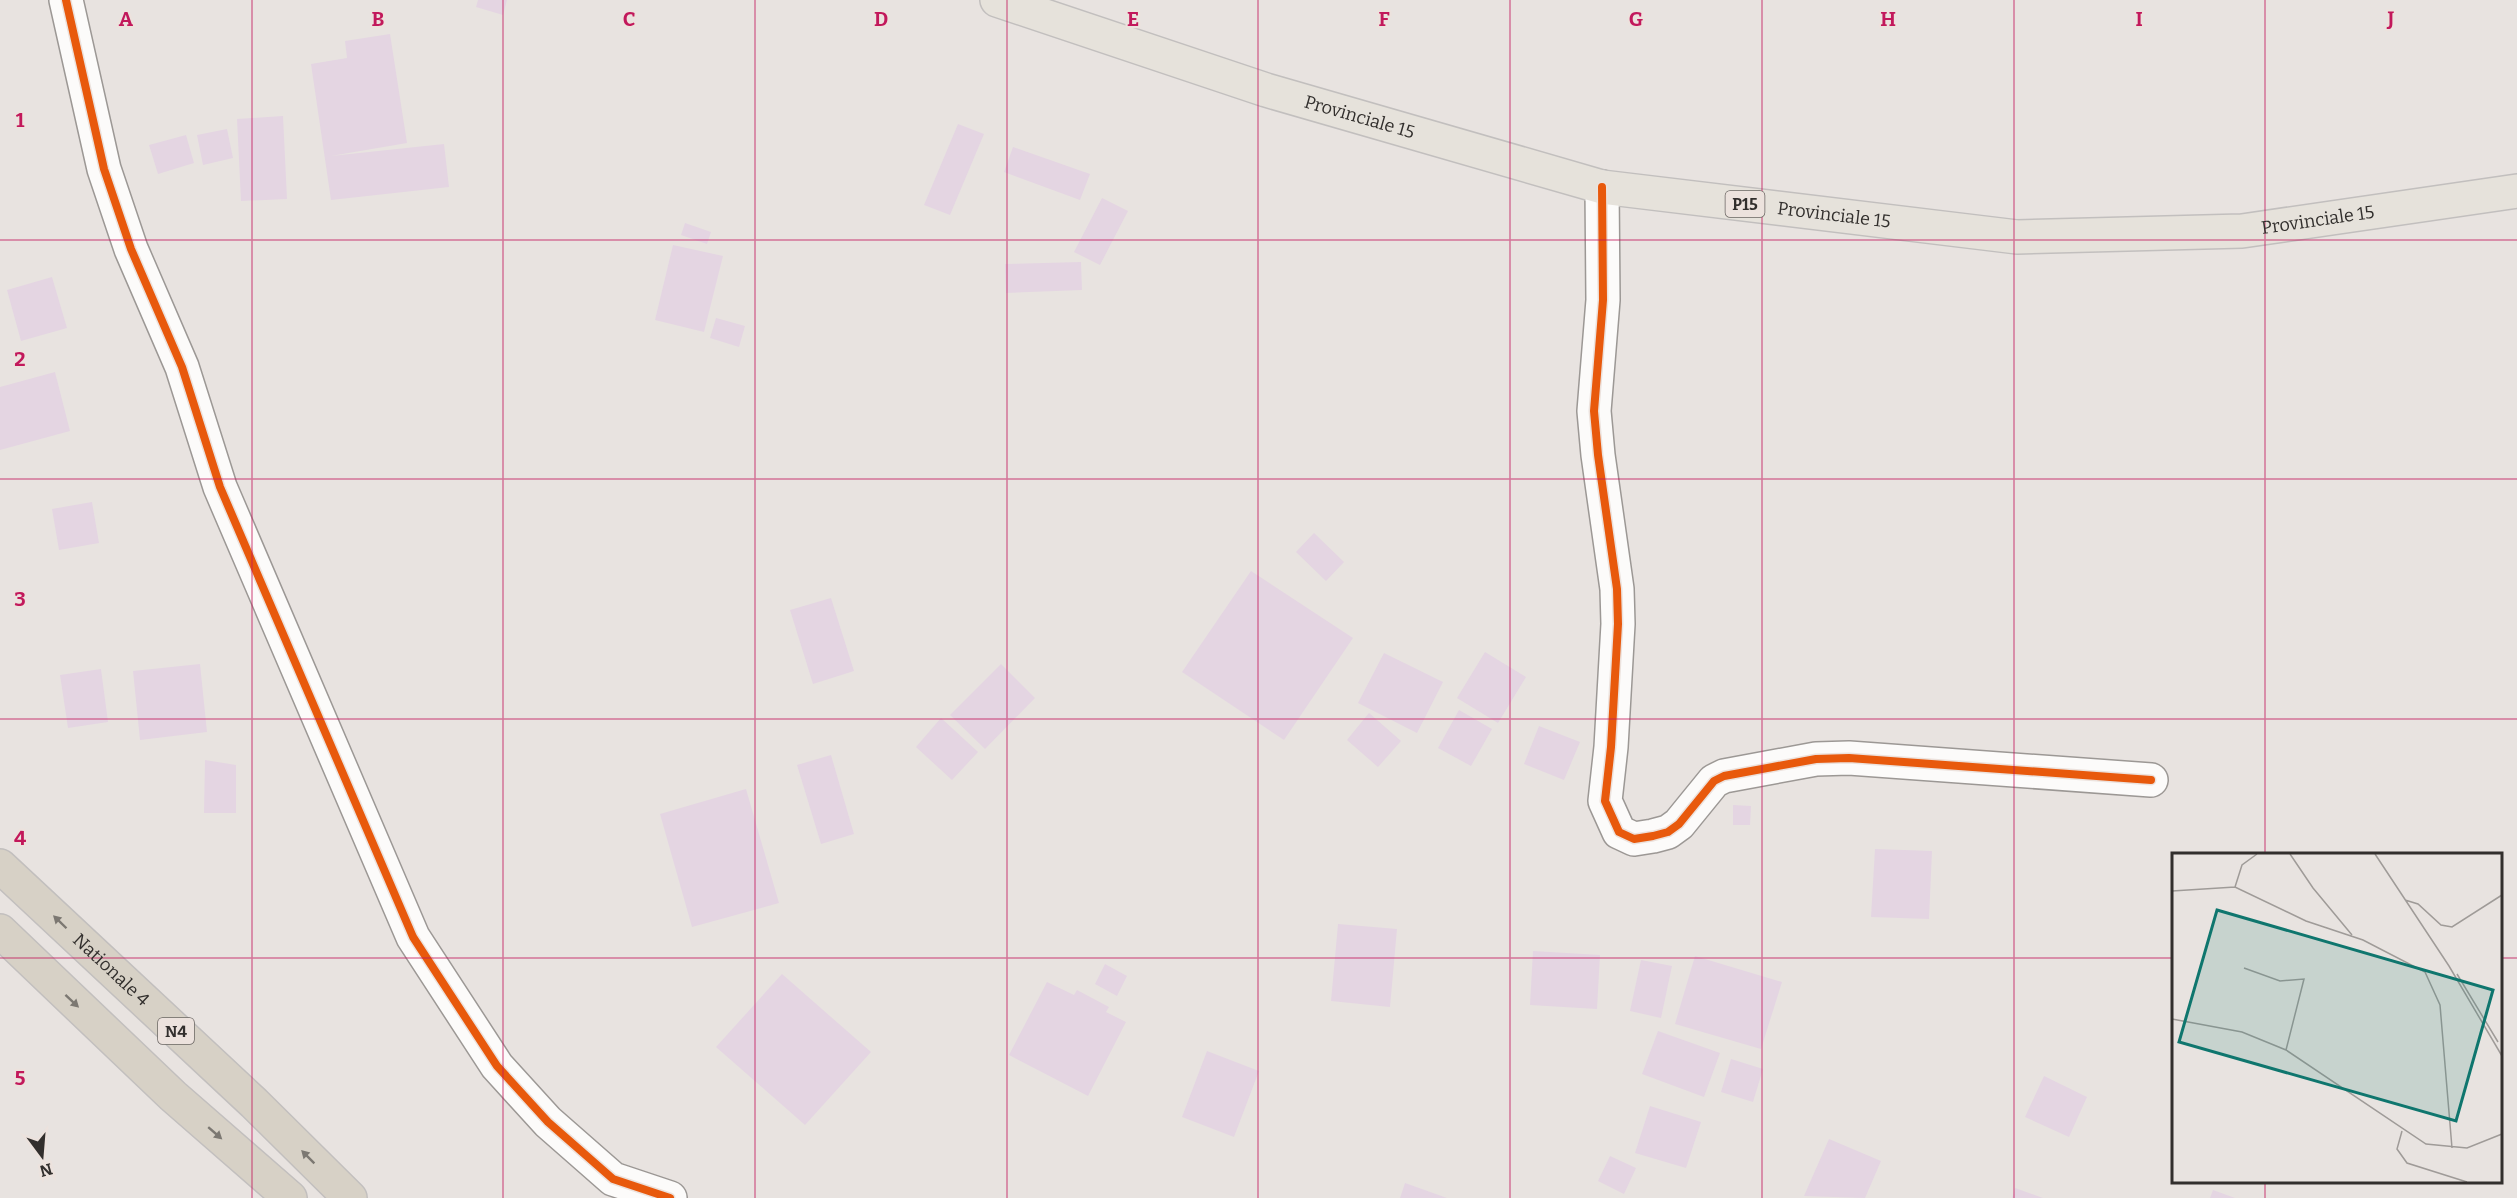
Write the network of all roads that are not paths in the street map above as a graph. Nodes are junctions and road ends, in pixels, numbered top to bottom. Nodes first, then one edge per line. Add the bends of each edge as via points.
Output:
1 (66, 0) edge
2 (997, 0) edge
3 (1602, 187) junction
4 (2517, 191) edge
5 (2151, 780) dead end
6 (0, 866) edge
7 (0, 931) edge
8 (290, 1198) edge
9 (350, 1198) edge
10 (670, 1198) edge

1 - 10 street via 104,169 131,249 182,367 220,487 413,937 497,1066 548,1122 613,1179
2 - 3 main road, Provinciale 15 / P15 via 1266,90
3 - 4 main road, Provinciale 15 / P15 via 2017,237 2242,231
3 - 5 street via 1603,300 1594,411 1617,589 1613,714 1605,801 1619,832 1634,839 1668,832 1680,824 1714,781 1724,776 1816,759 1849,758
9 -> 6 highway, Nationale 4 / N4
7 -> 8 highway via 173,1096

